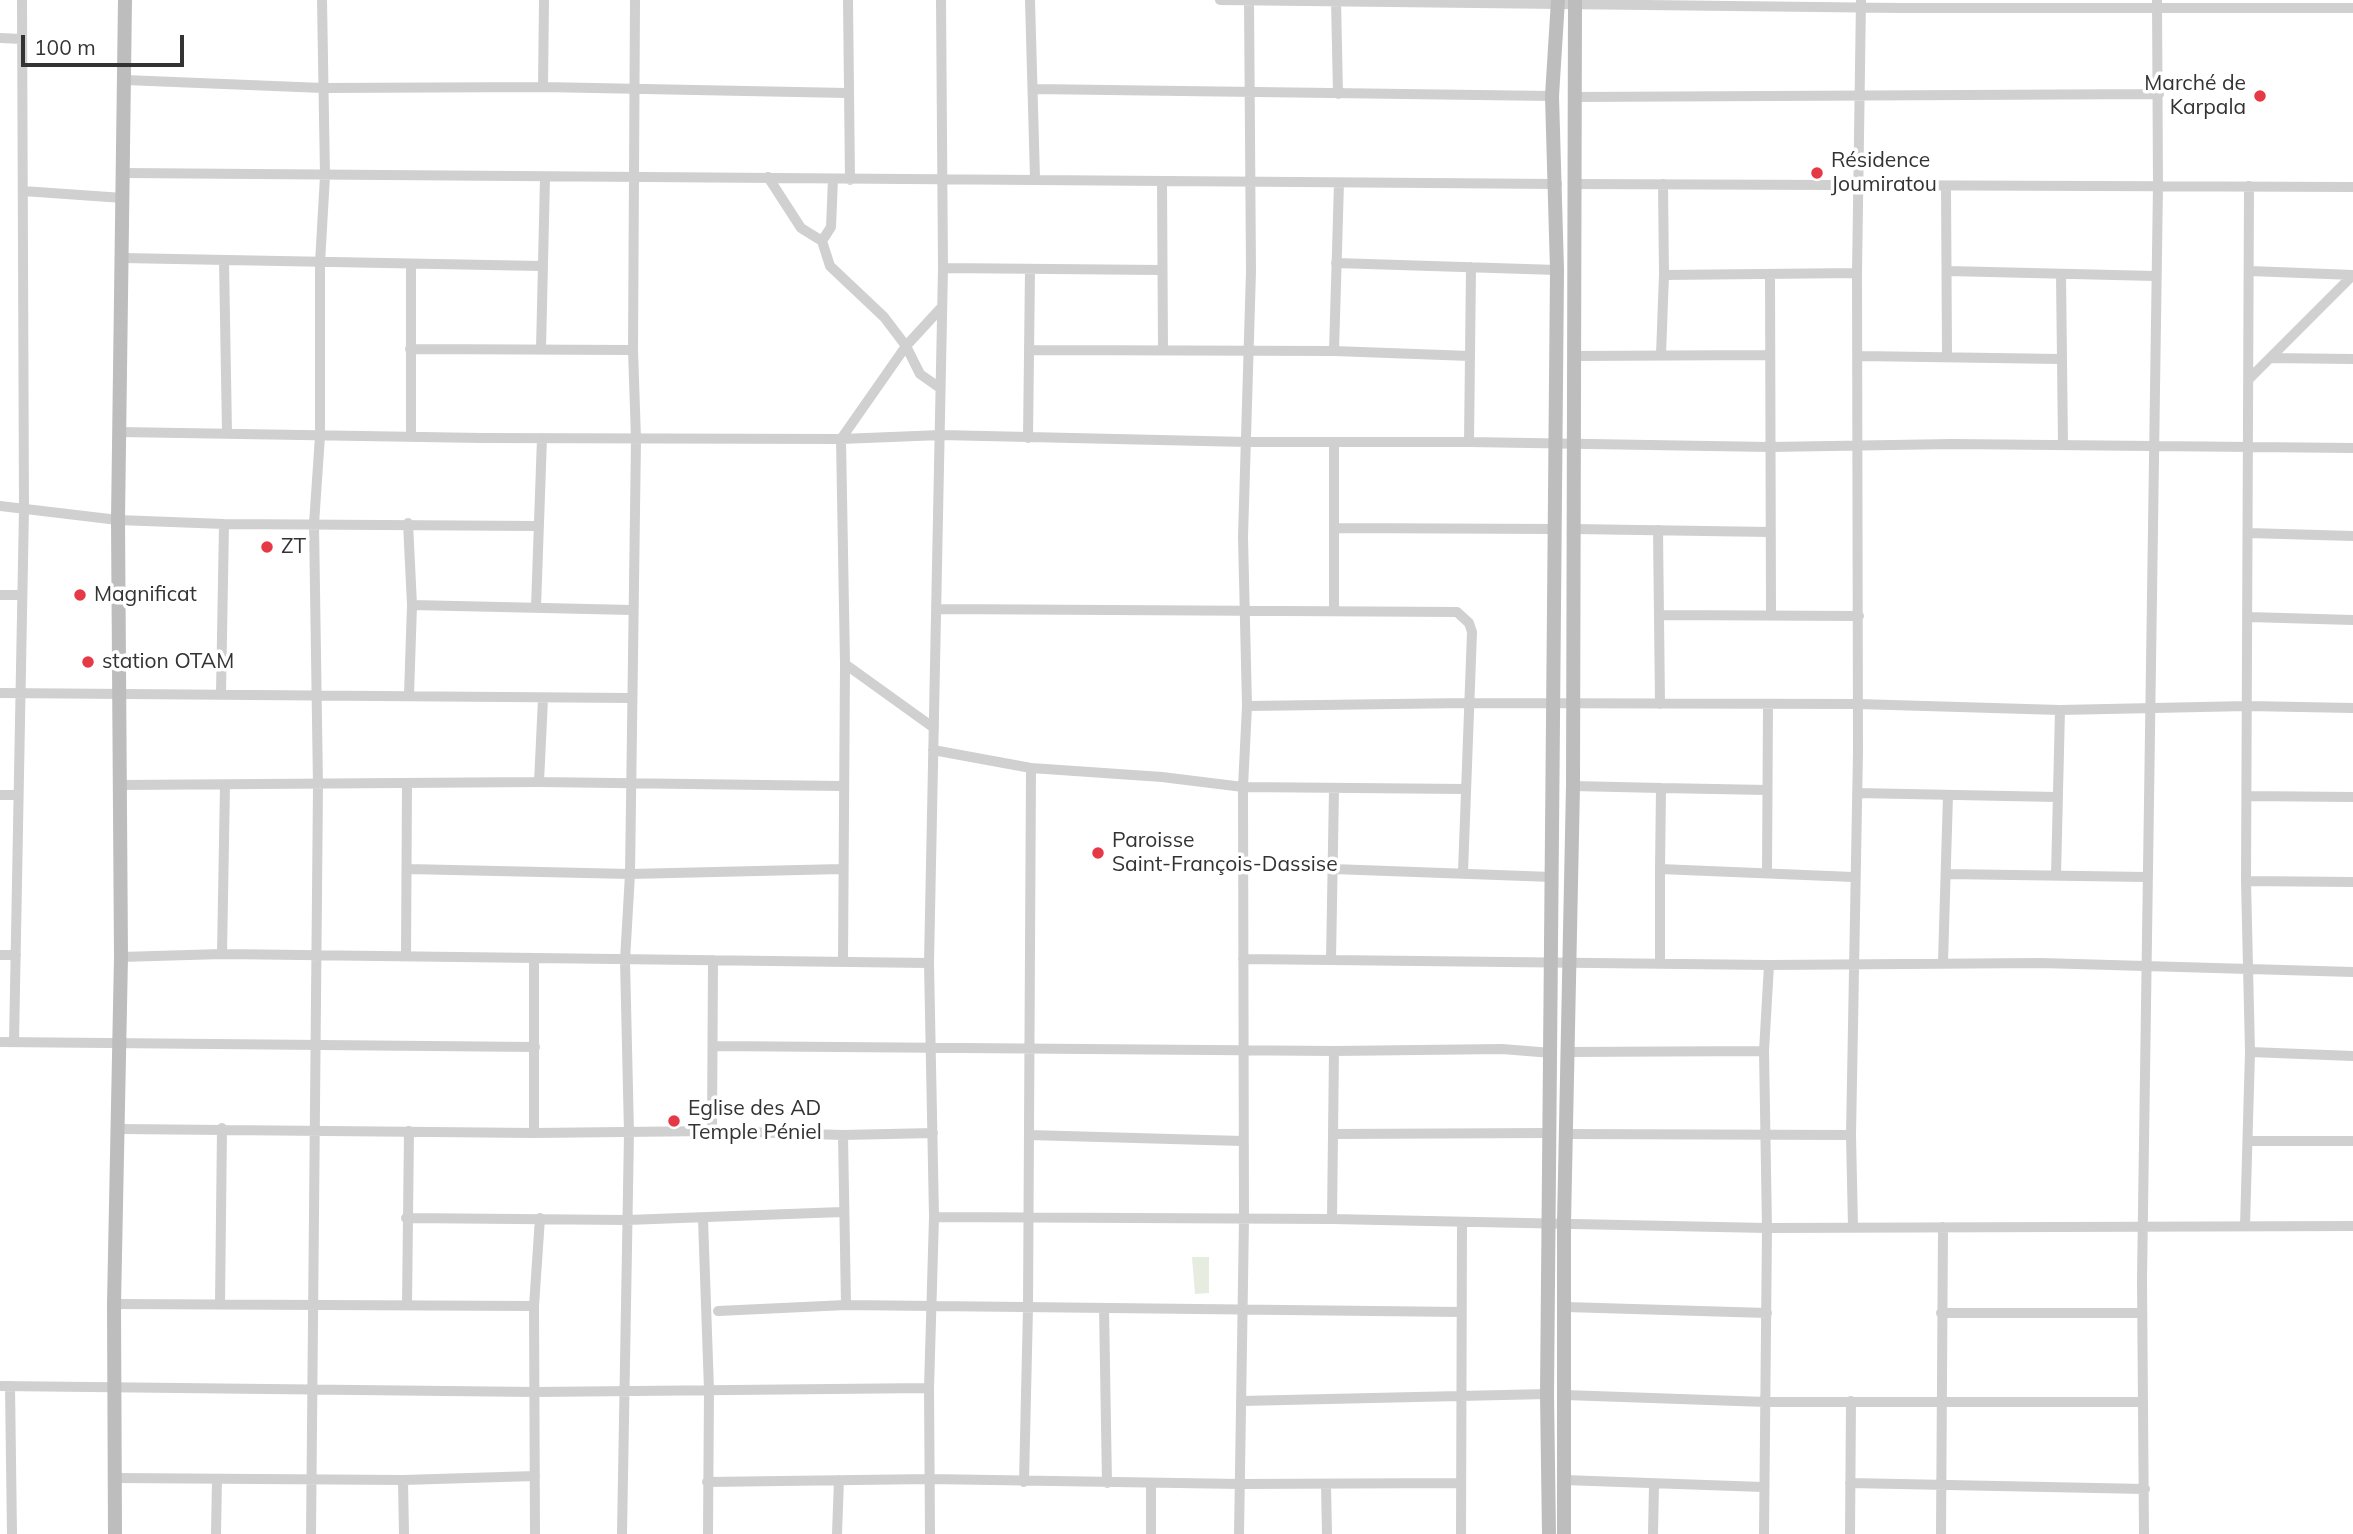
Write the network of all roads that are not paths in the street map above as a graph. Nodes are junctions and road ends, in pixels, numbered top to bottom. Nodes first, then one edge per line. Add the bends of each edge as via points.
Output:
1 (22, 0) edge
2 (125, 0) edge
3 (322, 0) edge
4 (544, 0) edge
5 (635, 0) edge
6 (848, 0) edge
7 (941, 0) edge
8 (1030, 0) edge
9 (1220, 0) edge
10 (1249, 0) edge
11 (1336, 0) edge
12 (1558, 2) edge
13 (1575, 2) edge
14 (1663, 2) edge
15 (1947, 3) edge
16 (1861, 4) edge
17 (2157, 4) edge
18 (2251, 4) edge
19 (2353, 8) edge
20 (0, 38) edge
21 (22, 39) junction
22 (125, 80) junction
23 (542, 87) junction
24 (323, 88) junction
25 (634, 89) junction
26 (1034, 89) junction
27 (847, 93) junction
28 (1251, 93) junction
29 (1338, 94) junction
30 (2158, 94) junction
31 (1552, 96) junction
32 (1859, 96) junction
33 (1574, 97) junction
34 (124, 173) junction
35 (325, 176) junction
36 (768, 177) junction
37 (545, 178) junction
38 (1035, 178) junction
39 (635, 179) junction
40 (833, 179) junction
41 (850, 180) junction
42 (940, 182) junction
43 (1162, 183) junction
44 (1250, 183) junction
45 (1339, 183) junction
46 (1557, 184) junction
47 (1573, 184) junction
48 (1663, 184) junction
49 (2158, 185) junction
50 (2249, 186) junction
51 (1858, 187) junction
52 (1946, 187) junction
53 (2353, 187) edge
54 (23, 191) junction
55 (123, 198) junction
56 (822, 241) junction
57 (123, 258) junction
58 (225, 261) junction
59 (320, 263) junction
60 (1336, 263) junction
61 (411, 265) junction
62 (541, 266) junction
63 (1471, 267) junction
64 (943, 268) junction
65 (1030, 270) junction
66 (1161, 270) junction
67 (1557, 270) junction
68 (1948, 271) junction
69 (2250, 271) junction
70 (1857, 273) junction
71 (1664, 275) junction
72 (1770, 275) junction
73 (2061, 275) junction
74 (2353, 275) edge
75 (2155, 276) junction
76 (940, 309) junction
77 (906, 346) junction
78 (410, 349) junction
79 (541, 349) junction
80 (633, 350) junction
81 (1031, 350) junction
82 (1163, 350) junction
83 (1250, 351) junction
84 (1334, 351) junction
85 (1661, 355) junction
86 (1769, 355) junction
87 (1947, 355) junction
88 (1470, 356) junction
89 (1573, 356) junction
90 (1860, 356) junction
91 (2271, 358) junction
92 (2060, 359) junction
93 (2353, 359) edge
94 (2249, 379) junction
95 (940, 388) junction
96 (120, 432) junction
97 (227, 433) junction
98 (941, 435) junction
99 (320, 436) junction
100 (411, 437) junction
101 (542, 438) junction
102 (1028, 438) junction
103 (636, 439) junction
104 (841, 439) junction
105 (1247, 442) junction
106 (1469, 442) junction
107 (1334, 443) junction
108 (1554, 443) junction
109 (1574, 444) junction
110 (2063, 444) junction
111 (1859, 445) junction
112 (2152, 446) junction
113 (1770, 447) junction
114 (2353, 448) edge
115 (2246, 449) junction
116 (0, 506) edge
117 (24, 508) junction
118 (118, 520) junction
119 (408, 523) junction
120 (224, 524) junction
121 (314, 524) junction
122 (539, 526) junction
123 (1334, 528) junction
124 (1554, 529) junction
125 (1574, 529) junction
126 (1658, 530) junction
127 (1769, 533) junction
128 (2248, 533) junction
129 (2353, 536) edge
130 (0, 595) edge
131 (21, 595) junction
132 (412, 605) junction
133 (536, 607) junction
134 (937, 609) junction
135 (632, 610) junction
136 (1334, 610) junction
137 (1244, 612) junction
138 (1771, 614) junction
139 (1660, 615) junction
140 (1859, 616) junction
141 (2248, 617) junction
142 (2353, 620) edge
143 (845, 664) junction
144 (121, 691) junction
145 (0, 693) edge
146 (19, 693) junction
147 (221, 693) junction
148 (316, 694) junction
149 (409, 695) junction
150 (631, 698) junction
151 (543, 699) junction
152 (1467, 703) junction
153 (1660, 704) junction
154 (1858, 704) junction
155 (1552, 705) junction
156 (1573, 705) junction
157 (1768, 705) junction
158 (1247, 706) junction
159 (2248, 706) junction
160 (2353, 708) edge
161 (2060, 710) junction
162 (2151, 710) junction
163 (934, 728) junction
164 (933, 750) junction
165 (1031, 768) junction
166 (539, 782) junction
167 (407, 783) junction
168 (120, 785) junction
169 (225, 785) junction
170 (632, 785) junction
171 (318, 786) junction
172 (842, 786) junction
173 (1573, 786) junction
174 (1242, 787) junction
175 (1334, 789) junction
176 (1464, 789) junction
177 (1661, 789) junction
178 (1768, 790) junction
179 (1857, 793) junction
180 (0, 795) edge
181 (17, 795) junction
182 (1948, 795) junction
183 (2247, 796) junction
184 (2057, 797) junction
185 (2353, 797) edge
186 (408, 869) junction
187 (842, 869) junction
188 (1333, 869) junction
189 (1660, 869) junction
190 (1463, 872) junction
191 (630, 873) junction
192 (1767, 873) junction
193 (1946, 874) junction
194 (2056, 876) junction
195 (1552, 877) junction
196 (1853, 877) junction
197 (2147, 877) junction
198 (2246, 881) junction
199 (2353, 882) edge
200 (16, 954) junction
201 (222, 954) junction
202 (0, 955) edge
203 (315, 956) junction
204 (407, 956) junction
205 (121, 957) junction
206 (534, 958) junction
207 (1243, 959) junction
208 (625, 960) junction
209 (713, 960) junction
210 (1331, 960) junction
211 (843, 961) junction
212 (1550, 962) junction
213 (1569, 962) junction
214 (1660, 962) junction
215 (1944, 962) junction
216 (929, 963) junction
217 (1853, 963) junction
218 (1769, 965) junction
219 (2147, 967) junction
220 (2248, 970) junction
221 (2353, 972) edge
222 (0, 1042) edge
223 (14, 1042) junction
224 (119, 1042) junction
225 (314, 1044) junction
226 (713, 1046) junction
227 (1028, 1046) junction
228 (535, 1047) junction
229 (931, 1048) junction
230 (1242, 1050) junction
231 (1334, 1051) junction
232 (1763, 1051) junction
233 (1552, 1052) junction
234 (1569, 1052) junction
235 (2250, 1052) junction
236 (2353, 1056) edge
237 (222, 1128) junction
238 (120, 1129) junction
239 (316, 1129) junction
240 (409, 1131) junction
241 (712, 1131) junction
242 (534, 1133) junction
243 (629, 1133) junction
244 (933, 1133) junction
245 (1550, 1133) junction
246 (1334, 1134) junction
247 (1567, 1134) junction
248 (843, 1135) junction
249 (1029, 1135) junction
250 (1851, 1135) junction
251 (1765, 1136) junction
252 (1242, 1141) junction
253 (2249, 1141) junction
254 (2353, 1141) edge
255 (842, 1212) junction
256 (934, 1217) junction
257 (406, 1218) junction
258 (540, 1218) junction
259 (703, 1219) junction
260 (1244, 1219) junction
261 (1332, 1219) junction
262 (627, 1220) junction
263 (1026, 1220) junction
264 (1462, 1223) junction
265 (1557, 1223) junction
266 (2145, 1226) junction
267 (2245, 1226) junction
268 (2353, 1226) edge
269 (1853, 1227) junction
270 (1943, 1227) junction
271 (1767, 1228) junction
272 (114, 1304) junction
273 (220, 1304) junction
274 (407, 1305) junction
275 (314, 1306) junction
276 (534, 1306) junction
277 (846, 1306) junction
278 (930, 1307) junction
279 (1242, 1307) junction
280 (1566, 1307) junction
281 (1028, 1308) junction
282 (1104, 1308) junction
283 (718, 1311) dead end
284 (1461, 1312) junction
285 (1767, 1313) junction
286 (2142, 1313) junction
287 (1941, 1314) junction
288 (113, 1385) junction
289 (5, 1386) edge
290 (929, 1388) junction
291 (312, 1389) junction
292 (709, 1390) junction
293 (535, 1392) junction
294 (626, 1392) junction
295 (1547, 1394) junction
296 (1565, 1395) junction
297 (1462, 1396) junction
298 (1241, 1401) junction
299 (1851, 1401) junction
300 (1940, 1401) junction
301 (1766, 1402) junction
302 (2143, 1402) junction
303 (0, 1473) edge
304 (12, 1473) junction
305 (535, 1476) junction
306 (115, 1478) junction
307 (216, 1479) junction
308 (312, 1479) junction
309 (930, 1479) junction
310 (403, 1480) junction
311 (839, 1480) junction
312 (1564, 1480) junction
313 (707, 1482) junction
314 (1024, 1482) junction
315 (1107, 1483) junction
316 (1151, 1483) junction
317 (1460, 1483) junction
318 (1850, 1483) junction
319 (1240, 1484) junction
320 (1326, 1485) junction
321 (1654, 1485) junction
322 (1763, 1487) junction
323 (1941, 1487) junction
324 (2144, 1489) junction
325 (12, 1534) edge
326 (115, 1534) edge
327 (216, 1534) edge
328 (311, 1534) edge
329 (404, 1534) edge
330 (535, 1534) edge
331 (622, 1534) edge
332 (708, 1534) edge
333 (837, 1534) edge
334 (930, 1534) edge
335 (1151, 1534) edge
336 (1239, 1534) edge
337 (1327, 1534) edge
338 (1461, 1534) edge
339 (1549, 1534) edge
340 (1563, 1534) edge
341 (1653, 1534) edge
342 (1764, 1534) edge
343 (1850, 1534) edge
344 (1941, 1534) edge
345 (2144, 1534) edge

1 - 21 street
2 - 22 main road
3 - 24 street
4 - 23 street
5 - 25 street
6 - 27 street
7 - 42 street
8 - 26 street
9 - 10 street
10 - 11 street
10 - 28 street
11 - 12 street
11 - 29 street
12 - 13 street
12 - 31 main road
13 - 14 street
13 - 33 main road
14 - 16 street
15 - 16 street
15 - 17 street
16 - 32 street
17 - 18 street
17 - 30 street
18 - 19 street
20 - 21 street
21 - 54 street
22 - 24 street
22 - 34 main road
23 - 24 street
23 - 25 street
24 - 35 street
25 - 27 street
25 - 39 street
26 - 28 street
26 - 38 street
27 - 41 street
28 - 29 street
28 - 44 street
29 - 31 street
30 - 32 street
30 - 49 street
31 - 46 main road
32 - 33 street
32 - 51 street
33 - 47 main road
34 - 35 street
34 - 55 main road
35 - 37 street
35 - 59 street
36 - 39 street
36 - 40 street
36 - 56 street via 801,228
37 - 39 street
37 - 62 street
38 - 42 street
38 - 43 street
39 - 80 street
40 - 41 street
40 - 56 street via 831,227
41 - 42 street
42 - 64 street
43 - 44 street
43 - 66 street
44 - 45 street
44 - 83 street
45 - 46 street
45 - 60 street
46 - 67 main road
47 - 48 street
47 - 89 main road
48 - 51 street
48 - 71 street
49 - 50 street
49 - 52 street
49 - 75 street
50 - 53 street
50 - 69 street
51 - 52 street
51 - 70 street
52 - 68 street
54 - 55 street
54 - 117 street
55 - 57 main road
56 - 77 street via 830,266 884,317
57 - 58 street
57 - 96 main road
58 - 59 street
58 - 97 street
59 - 61 street
59 - 99 street
60 - 63 street
60 - 84 street
61 - 62 street
61 - 78 street
62 - 79 street
63 - 67 street
63 - 88 street
64 - 65 street
64 - 76 street
65 - 66 street
65 - 81 street
66 - 82 street
67 - 108 main road
68 - 73 street
68 - 87 street
69 - 74 street
69 - 94 street
70 - 72 street
70 - 90 street
71 - 72 street
71 - 85 street
72 - 86 street
73 - 75 street
73 - 92 street
74 - 91 street
75 - 112 street
76 - 77 street
76 - 95 street
77 - 95 street via 920,374
77 - 104 street
78 - 79 street
78 - 100 street
79 - 80 street
80 - 103 street
81 - 82 street
81 - 102 street
82 - 83 street
83 - 84 street
83 - 105 street
84 - 88 street
85 - 86 street
85 - 89 street
86 - 113 street
87 - 90 street
87 - 92 street
88 - 106 street
89 - 109 main road
90 - 111 street
91 - 93 street
91 - 94 street
92 - 110 street
94 - 115 street
95 - 98 street
96 - 97 street
96 - 118 main road
97 - 99 street
98 - 102 street
98 - 104 street
98 - 134 street
99 - 100 street
99 - 121 street
100 - 101 street
101 - 103 street
101 - 122 street
102 - 105 street
103 - 104 street
103 - 135 street
104 - 143 street
105 - 107 street
105 - 137 street
106 - 107 street
106 - 108 street
107 - 123 street
108 - 109 street
108 - 124 main road
109 - 113 street
109 - 125 main road
110 - 111 street
110 - 112 street
111 - 113 street
111 - 140 street
112 - 115 street
112 - 162 street
113 - 127 street
114 - 115 street
115 - 128 street
116 - 117 street
117 - 118 street
117 - 131 street
118 - 120 street
118 - 144 main road
119 - 121 street
119 - 122 street
119 - 132 street
120 - 121 street
120 - 147 street
121 - 148 street
122 - 133 street
123 - 124 street
123 - 136 street
124 - 155 main road
125 - 126 street
125 - 156 main road
126 - 127 street
126 - 139 street
127 - 138 street
128 - 129 street
128 - 141 street
130 - 131 street
131 - 146 street
132 - 133 street
132 - 149 street
133 - 135 street
134 - 137 street
134 - 163 street
135 - 150 street
136 - 137 street
136 - 152 street via 1444,610 1465,617 1472,632
137 - 158 street
138 - 139 street
138 - 140 street
139 - 153 street
140 - 154 street
141 - 142 street
141 - 159 street
143 - 163 street
143 - 172 street
144 - 146 street
144 - 147 street
144 - 168 main road
145 - 146 street
146 - 181 street
147 - 148 street
148 - 149 street
148 - 171 street
149 - 151 street
150 - 151 street
150 - 170 street
151 - 166 street
152 - 155 street
152 - 158 street
152 - 176 street
153 - 156 street
153 - 157 street
154 - 157 street
154 - 161 street
154 - 179 street
155 - 156 street
155 - 195 main road
156 - 173 main road
157 - 178 street
158 - 174 street
159 - 160 street
159 - 162 street
159 - 183 street
161 - 162 street
161 - 184 street
162 - 197 street
163 - 164 street
164 - 165 street
164 - 216 street
165 - 174 street
165 - 227 street
166 - 167 street
166 - 170 street
167 - 171 street
167 - 186 street
168 - 169 street
168 - 205 main road
169 - 171 street
169 - 201 street
170 - 172 street
170 - 191 street
171 - 203 street
172 - 187 street
173 - 177 street
173 - 213 main road
174 - 175 street
174 - 207 street
175 - 176 street
175 - 188 street
176 - 190 street
177 - 178 street
177 - 189 street
178 - 192 street
179 - 182 street
179 - 196 street
180 - 181 street
181 - 200 street
182 - 184 street
182 - 193 street
183 - 185 street
183 - 198 street
184 - 194 street
186 - 191 street
186 - 204 street
187 - 191 street
187 - 211 street
188 - 190 street
188 - 210 street
189 - 192 street
189 - 214 street
190 - 195 street
191 - 208 street
192 - 196 street
193 - 194 street
193 - 215 street
194 - 197 street
195 - 212 main road
196 - 217 street
197 - 219 street
198 - 199 street
198 - 220 street
200 - 202 street
200 - 223 street
201 - 203 street
201 - 205 street
203 - 204 street
203 - 225 street
204 - 206 street
205 - 224 main road
206 - 208 street
206 - 228 street
207 - 210 street
207 - 230 street
208 - 209 street
208 - 243 street
209 - 211 street
209 - 226 street
210 - 212 street
211 - 216 street
212 - 213 street
212 - 233 main road
213 - 214 street
213 - 234 main road
214 - 218 street
215 - 217 street
215 - 219 street
216 - 229 street
217 - 218 street
217 - 250 street
218 - 232 street
219 - 220 street
219 - 266 street
220 - 221 street
220 - 235 street
222 - 223 street
223 - 224 street
224 - 225 street
224 - 238 main road
225 - 228 street
225 - 239 street
226 - 229 street
226 - 241 street
227 - 229 street
227 - 230 street
227 - 249 street
228 - 242 street
229 - 244 street
230 - 231 street
230 - 252 street
231 - 233 street
231 - 246 street
232 - 234 street
232 - 251 street
233 - 245 main road
234 - 247 main road
235 - 236 street
235 - 253 street
237 - 238 street
237 - 239 street
237 - 273 street
238 - 272 main road
239 - 240 street
239 - 275 street
240 - 242 street
240 - 257 street
241 - 243 street
241 - 248 street
242 - 243 street
243 - 262 street
244 - 248 street
244 - 256 street
245 - 246 street
245 - 265 main road
246 - 261 street
247 - 251 street
247 - 265 main road
248 - 255 street
249 - 252 street
249 - 263 street
250 - 251 street
250 - 269 street
251 - 271 street
252 - 260 street
253 - 254 street
253 - 267 street
255 - 259 street
255 - 277 street
256 - 263 street
256 - 278 street
257 - 258 street
257 - 274 street
258 - 262 street
258 - 276 street
259 - 262 street
259 - 292 street
260 - 261 street
260 - 263 street
260 - 279 street
261 - 264 street
262 - 294 street
263 - 281 street
264 - 265 street
264 - 284 street
265 - 271 street
265 - 280 main road
265 - 295 main road
266 - 267 street
266 - 270 street
266 - 286 street
267 - 268 street
269 - 270 street
269 - 271 street
270 - 287 street
271 - 285 street
272 - 273 street
272 - 288 main road
273 - 275 street
274 - 275 street
274 - 276 street
275 - 291 street
276 - 293 street
277 - 278 street
277 - 283 street
278 - 281 street
278 - 290 street
279 - 282 street
279 - 284 street
279 - 298 street
280 - 285 street
280 - 296 main road
281 - 282 street
281 - 314 street
282 - 315 street
284 - 297 street
285 - 301 street
286 - 287 street
286 - 302 street
287 - 300 street
288 - 289 street
288 - 291 street
288 - 306 main road
289 - 304 street
290 - 292 street
290 - 309 street
291 - 293 street
291 - 308 street
292 - 294 street
292 - 313 street
293 - 294 street
293 - 305 street
294 - 331 street
295 - 297 street
295 - 339 main road
296 - 301 street
296 - 312 main road
297 - 298 street
297 - 317 street
298 - 319 street
299 - 300 street
299 - 301 street
299 - 318 street
300 - 302 street
300 - 323 street
301 - 322 street
302 - 324 street
303 - 304 street
304 - 325 street
305 - 310 street
305 - 330 street
306 - 307 street
306 - 326 main road
307 - 308 street
307 - 327 street
308 - 310 street
308 - 328 street
309 - 311 street
309 - 314 street
309 - 334 street
310 - 329 street
311 - 313 street
311 - 333 street
312 - 321 street
312 - 340 main road
313 - 332 street
314 - 315 street
315 - 316 street
316 - 319 street
316 - 335 street
317 - 320 street
317 - 338 street
318 - 323 street
318 - 343 street
319 - 320 street
319 - 336 street
320 - 337 street
321 - 322 street
321 - 341 street
322 - 342 street
323 - 324 street
323 - 344 street
324 - 345 street

